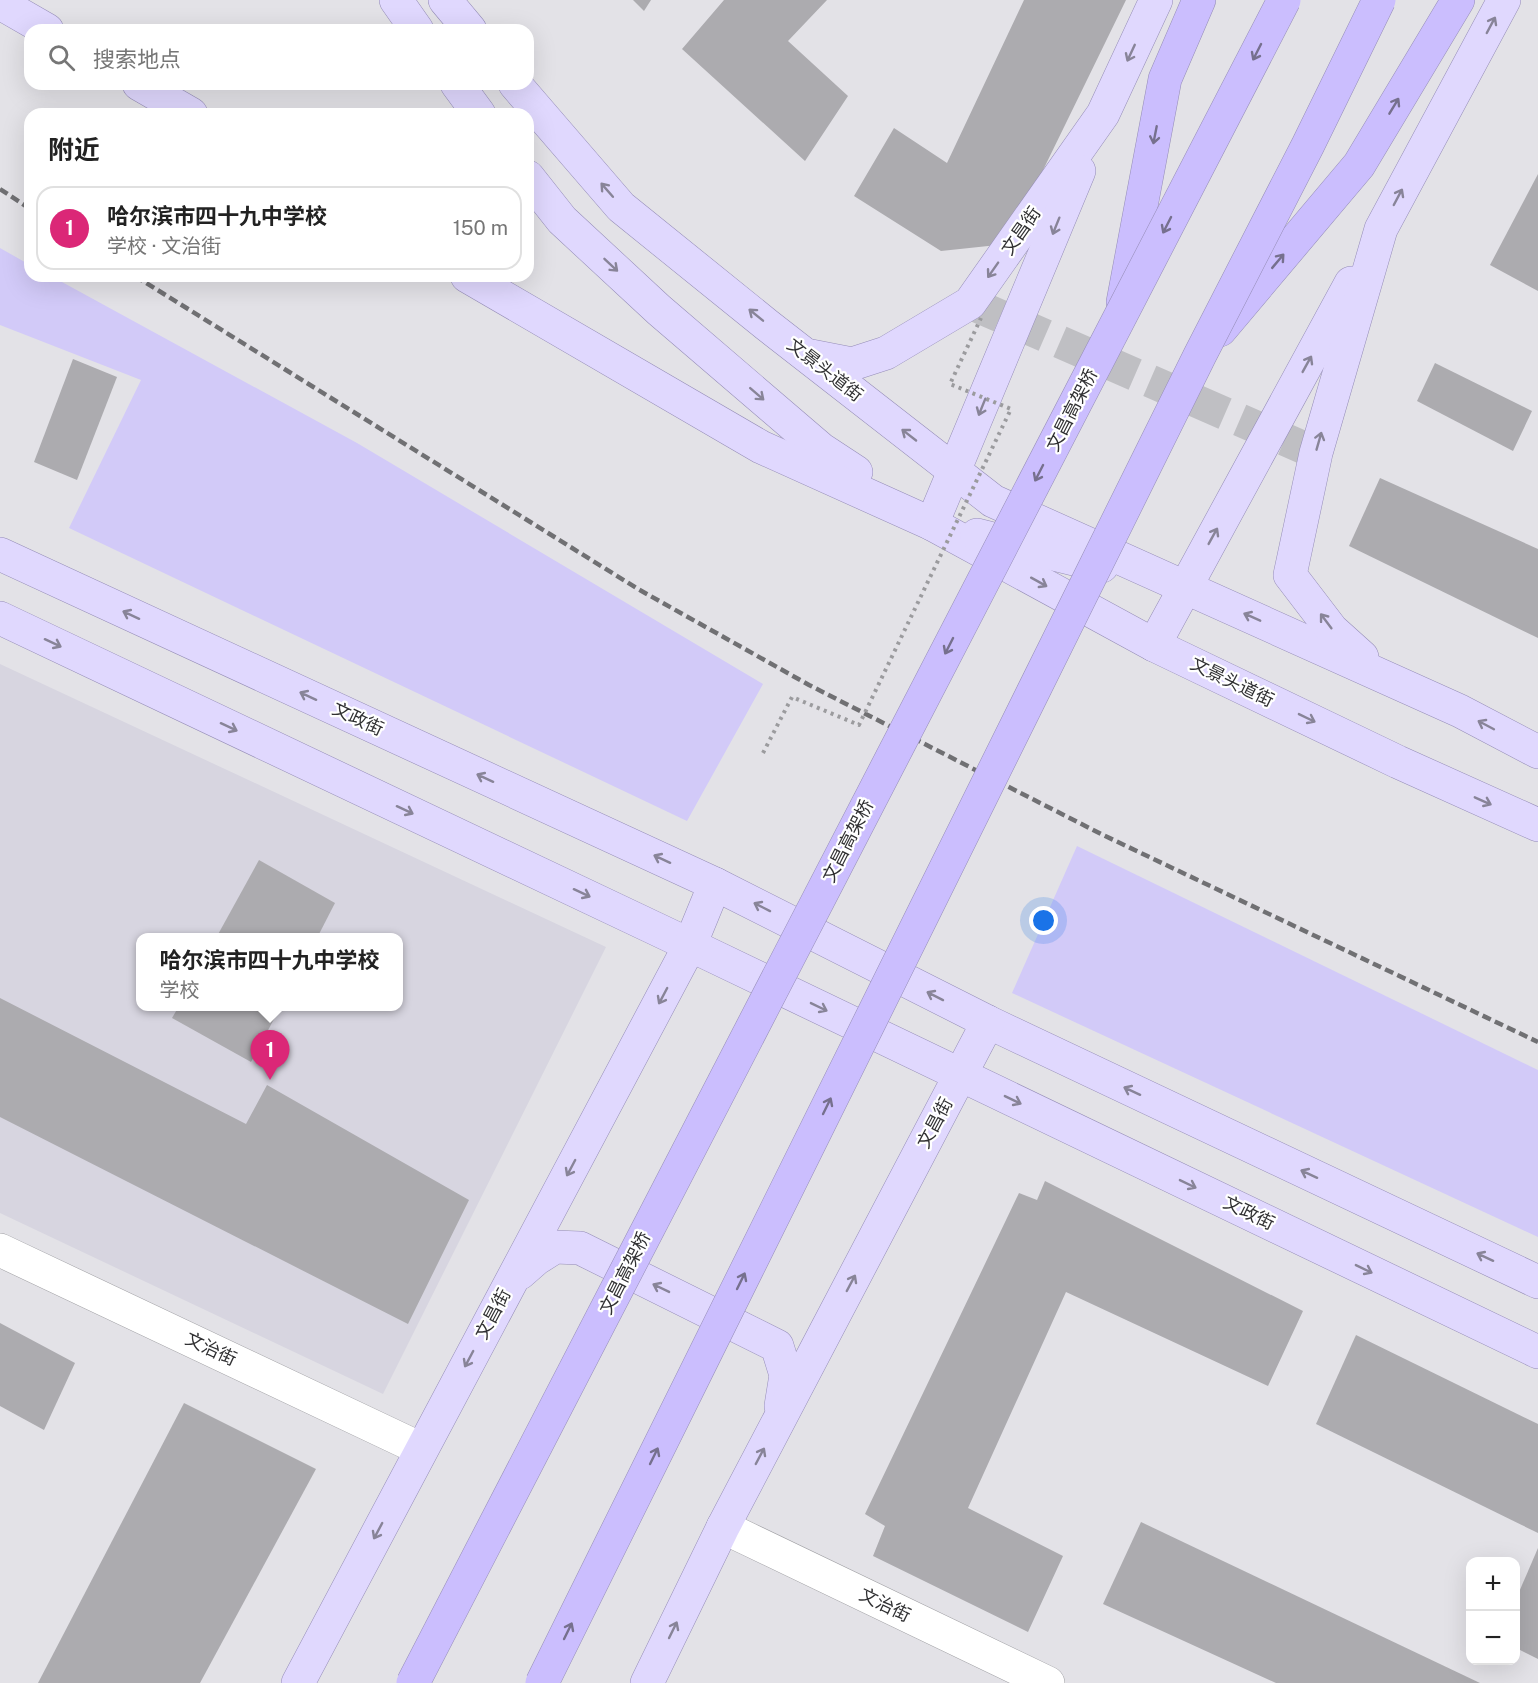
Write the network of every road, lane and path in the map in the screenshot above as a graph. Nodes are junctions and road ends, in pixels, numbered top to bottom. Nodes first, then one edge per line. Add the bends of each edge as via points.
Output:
1 (396, 0) edge
2 (446, 0) edge
3 (1156, 0) edge
4 (1199, 0) edge
5 (1284, 0) edge
6 (1379, 0) edge
7 (1458, 0) edge
8 (1504, 0) edge
9 (0, 3) edge
10 (37, 24) edge
11 (413, 24) edge
12 (465, 24) edge
13 (149, 90) edge
14 (461, 90) edge
15 (520, 90) edge
16 (180, 108) edge
17 (475, 108) edge
18 (1103, 114) junction
19 (534, 185) edge
20 (1381, 229) junction
21 (477, 282) edge
22 (1121, 314) junction
23 (981, 318) dead end
24 (1200, 354) junction
25 (806, 355) junction
26 (956, 471) junction
27 (932, 524) junction
28 (0, 554) edge
29 (1185, 587) junction
30 (0, 618) edge
31 (1154, 645) junction
32 (1383, 676) junction
33 (763, 753) dead end
34 (1538, 753) edge
35 (1538, 825) edge
36 (715, 884) junction
37 (690, 945) junction
38 (987, 1022) junction
39 (960, 1075) junction
40 (0, 1250) edge
41 (511, 1281) junction
42 (1538, 1282) edge
43 (1538, 1352) edge
44 (779, 1419) junction
45 (421, 1449) junction
46 (723, 1527) junction
47 (298, 1683) edge
48 (413, 1683) edge
49 (542, 1683) edge
50 (647, 1683) edge
51 (1048, 1683) edge

1 - 11 main road
2 - 12 main road
3 -> 18 main road, 文昌街
4 -> 22 highway via 1165,80
5 -> 22 highway, 文昌高架桥, bridge
6 - 24 highway, bridge
24 -> 7 highway, bridge via 1359,165
20 -> 8 main road
9 - 10 main road
13 - 16 main road
14 - 17 main road
25 -> 15 main road, 文景头道街 via 621,207
18 -> 25 main road, 文昌街 via 970,303 886,353 852,364
18 -> 26 main road
19 -> 27 main road, 文景头道街 via 562,220 658,310 821,449
29 -> 20 main road
32 -> 20 main road via 1332,630 1290,575 1316,453
21 - 27 main road, 文景头道街 via 761,447
22 -> 48 highway, 文昌高架桥, bridge
23 - 33 path, bridge via 950,384 1011,409 859,725 792,697
49 -> 24 highway, bridge
26 -> 25 main road, 文景头道街
26 - 27 main road
26 - 29 main road, 文景头道街 via 993,501
27 - 29 main road, 文景头道街
27 -> 31 main road, 文景头道街
36 -> 28 main road, 文政街
29 - 31 main road
32 -> 29 main road, 文景头道街
30 -> 37 main road
31 -> 35 main road, 文景头道街
34 -> 32 main road, 文景头道街
36 - 37 main road, 文昌街
38 -> 36 main road, 文政街
37 -> 39 main road, 文政街
37 -> 41 main road, 文昌街
38 - 39 main road, 文昌街
42 -> 38 main road
39 -> 43 main road, 文政街
44 -> 39 main road, 文昌街
40 - 45 street, 文治街
44 -> 41 main road via 786,1375 777,1346 580,1248 555,1247
41 -> 45 main road, 文昌街
46 -> 44 main road, 文昌街
45 -> 47 main road, 文昌街
50 -> 46 main road, 文昌街
46 - 51 street, 文治街

